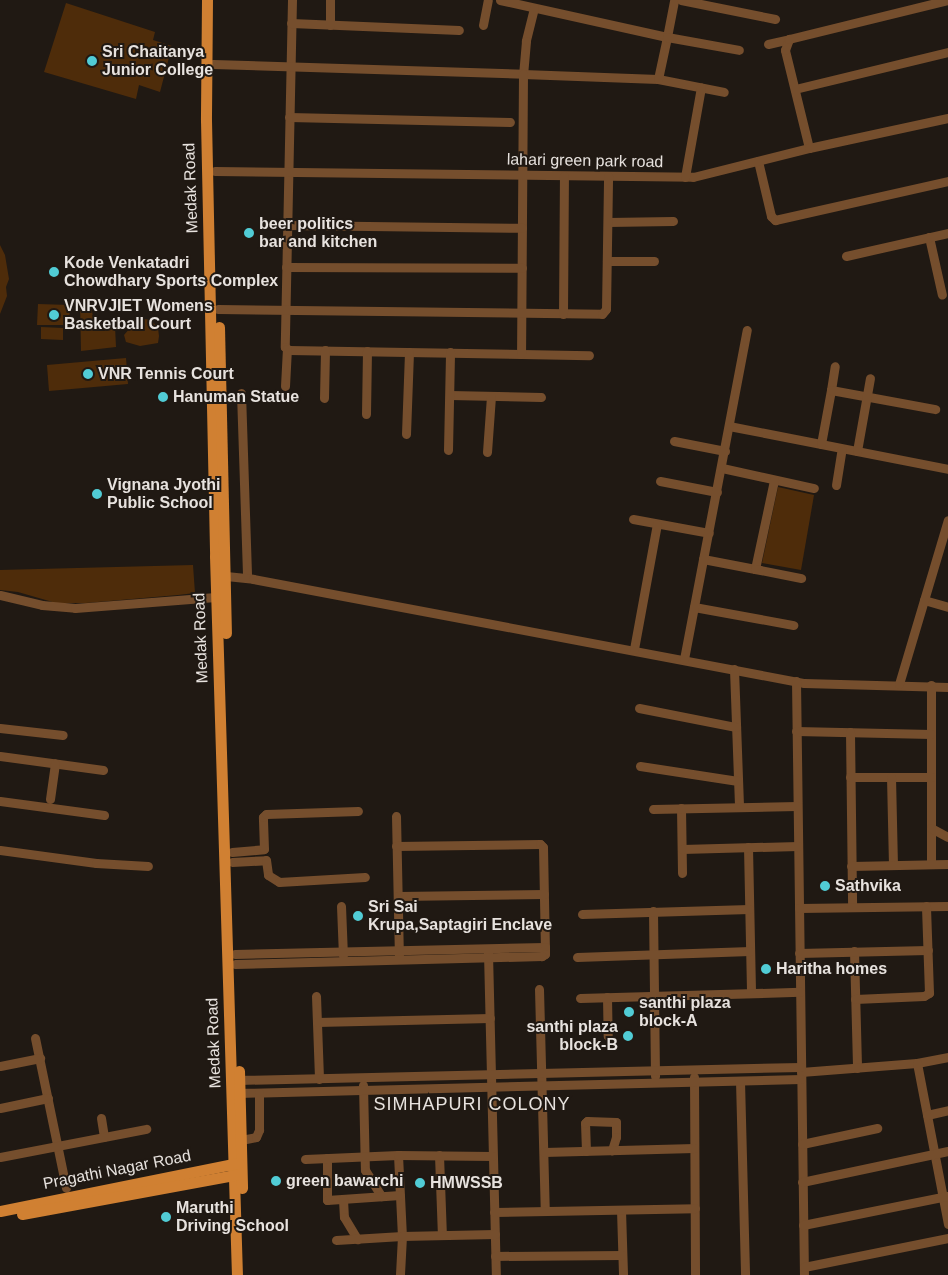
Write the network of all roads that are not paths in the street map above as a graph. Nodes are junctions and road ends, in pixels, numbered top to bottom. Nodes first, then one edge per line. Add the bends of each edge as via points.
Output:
1 (207, 0) edge
2 (214, 0) edge
3 (292, 0) edge
4 (330, 0) edge
5 (488, 0) edge
6 (500, 0) edge
7 (674, 0) edge
8 (681, 0) edge
9 (948, 0) edge
10 (534, 8) junction
11 (775, 19) dead end
12 (291, 23) junction
13 (330, 25) junction
14 (483, 25) dead end
15 (459, 30) dead end
16 (667, 37) junction
17 (789, 39) junction
18 (768, 44) dead end
19 (739, 50) dead end
20 (948, 52) edge
21 (213, 64) junction
22 (290, 66) junction
23 (523, 74) junction
24 (658, 79) junction
25 (701, 87) junction
26 (795, 89) junction
27 (724, 92) dead end
28 (289, 117) junction
29 (948, 118) edge
30 (510, 122) dead end
31 (809, 148) junction
32 (758, 161) junction
33 (215, 171) junction
34 (288, 171) junction
35 (522, 175) junction
36 (564, 176) junction
37 (608, 176) junction
38 (686, 177) junction
39 (948, 181) edge
40 (673, 221) dead end
41 (608, 222) junction
42 (287, 225) junction
43 (522, 228) junction
44 (948, 233) edge
45 (929, 237) junction
46 (846, 256) dead end
47 (607, 261) junction
48 (654, 261) dead end
49 (286, 267) junction
50 (522, 268) junction
51 (942, 294) dead end
52 (218, 309) junction
53 (285, 310) junction
54 (521, 314) junction
55 (564, 314) junction
56 (747, 330) dead end
57 (287, 350) junction
58 (324, 350) junction
59 (367, 351) junction
60 (409, 352) junction
61 (450, 352) junction
62 (521, 354) junction
63 (589, 355) dead end
64 (834, 366) dead end
65 (870, 378) dead end
66 (285, 386) dead end
67 (831, 390) junction
68 (241, 393) dead end
69 (450, 395) junction
70 (491, 396) junction
71 (541, 397) dead end
72 (866, 397) junction
73 (324, 398) dead end
74 (935, 409) dead end
75 (366, 414) dead end
76 (729, 426) junction
77 (406, 434) dead end
78 (674, 440) dead end
79 (821, 444) junction
80 (842, 448) junction
81 (448, 450) dead end
82 (725, 451) junction
83 (857, 451) junction
84 (488, 452) dead end
85 (722, 468) junction
86 (948, 469) edge
87 (774, 480) junction
88 (660, 481) dead end
89 (836, 485) dead end
90 (814, 488) dead end
91 (717, 492) junction
92 (633, 520) dead end
93 (948, 520) edge
94 (657, 524) junction
95 (709, 533) junction
96 (704, 559) junction
97 (755, 569) junction
98 (226, 576) junction
99 (247, 578) junction
100 (801, 578) dead end
101 (0, 595) edge
102 (216, 597) junction
103 (924, 600) junction
104 (694, 607) junction
105 (948, 607) edge
106 (793, 625) dead end
107 (634, 649) junction
108 (684, 659) junction
109 (734, 669) junction
110 (796, 681) junction
111 (899, 684) junction
112 (931, 685) junction
113 (948, 687) edge
114 (639, 708) dead end
115 (736, 727) junction
116 (0, 728) edge
117 (796, 731) junction
118 (225, 732) junction
119 (850, 732) junction
120 (931, 734) junction
121 (63, 735) dead end
122 (0, 756) edge
123 (55, 763) junction
124 (640, 766) dead end
125 (103, 770) dead end
126 (850, 777) junction
127 (891, 777) junction
128 (931, 777) junction
129 (738, 781) junction
130 (50, 799) dead end
131 (0, 801) edge
132 (797, 806) junction
133 (739, 807) junction
134 (681, 808) junction
135 (653, 809) dead end
136 (358, 811) dead end
137 (104, 815) dead end
138 (396, 816) dead end
139 (931, 828) junction
140 (948, 837) edge
141 (396, 846) junction
142 (798, 846) junction
143 (748, 847) junction
144 (264, 849) junction
145 (682, 849) junction
146 (0, 850) edge
147 (232, 857) junction
148 (266, 860) junction
149 (931, 864) junction
150 (948, 864) edge
151 (893, 865) junction
152 (148, 866) dead end
153 (851, 866) junction
154 (682, 873) dead end
155 (365, 877) dead end
156 (544, 894) junction
157 (398, 896) junction
158 (342, 906) dead end
159 (926, 906) junction
160 (948, 906) edge
161 (852, 907) junction
162 (799, 908) junction
163 (749, 909) junction
164 (653, 912) junction
165 (582, 914) dead end
166 (399, 950) junction
167 (928, 950) junction
168 (343, 951) junction
169 (750, 951) junction
170 (854, 951) junction
171 (488, 953) junction
172 (799, 953) junction
173 (653, 954) junction
174 (577, 957) dead end
175 (235, 959) junction
176 (400, 960) junction
177 (344, 962) junction
178 (539, 989) dead end
179 (800, 992) junction
180 (751, 993) junction
181 (316, 996) dead end
182 (654, 996) junction
183 (607, 997) junction
184 (580, 998) dead end
185 (855, 999) junction
186 (490, 1018) junction
187 (317, 1022) junction
188 (608, 1036) dead end
189 (35, 1038) dead end
190 (948, 1057) edge
191 (40, 1058) junction
192 (917, 1063) junction
193 (0, 1066) edge
194 (857, 1068) junction
195 (655, 1070) junction
196 (694, 1070) junction
197 (541, 1073) junction
198 (801, 1073) junction
199 (491, 1074) junction
200 (363, 1078) junction
201 (319, 1079) junction
202 (239, 1080) junction
203 (280, 1080) junction
204 (740, 1080) junction
205 (694, 1081) junction
206 (654, 1082) junction
207 (541, 1085) junction
208 (491, 1086) junction
209 (364, 1090) junction
210 (281, 1092) junction
211 (240, 1093) junction
212 (259, 1093) junction
213 (48, 1098) junction
214 (0, 1108) edge
215 (948, 1110) edge
216 (927, 1115) junction
217 (101, 1118) dead end
218 (876, 1128) dead end
219 (146, 1129) dead end
220 (104, 1137) junction
221 (241, 1140) junction
222 (802, 1144) junction
223 (57, 1146) junction
224 (694, 1148) junction
225 (612, 1150) junction
226 (586, 1151) junction
227 (948, 1151) edge
228 (544, 1152) junction
229 (935, 1154) junction
230 (398, 1155) junction
231 (439, 1155) junction
232 (364, 1156) junction
233 (492, 1156) junction
234 (0, 1157) edge
235 (305, 1158) dead end
236 (327, 1158) junction
237 (237, 1168) junction
238 (802, 1182) junction
239 (66, 1188) dead end
240 (400, 1195) junction
241 (381, 1196) junction
242 (945, 1196) edge
243 (343, 1199) junction
244 (695, 1208) junction
245 (621, 1210) junction
246 (0, 1211) edge
247 (544, 1211) junction
248 (494, 1212) junction
249 (0, 1218) edge
250 (948, 1224) edge
251 (803, 1225) junction
252 (495, 1234) junction
253 (442, 1235) junction
254 (402, 1236) junction
255 (948, 1238) edge
256 (358, 1239) junction
257 (336, 1240) dead end
258 (622, 1255) junction
259 (495, 1256) junction
260 (804, 1271) edge
261 (237, 1275) edge
262 (244, 1275) edge
263 (400, 1275) edge
264 (496, 1275) edge
265 (623, 1275) edge
266 (695, 1275) edge
267 (745, 1275) edge

1 - 102 main road, Medak Road via 206,120
2 - 21 main road, Medak Road
3 - 12 street
4 - 13 street
5 - 14 street
6 - 10 street
7 - 16 street
8 - 11 street
9 - 17 street
10 - 16 street
10 - 23 street
12 - 13 street
12 - 22 street
13 - 15 street
16 - 19 street
16 - 24 street
17 - 18 street
17 - 26 street via 786,50
20 - 26 street
21 - 22 street
21 - 33 main road, Medak Road
22 - 23 street
22 - 28 street
23 - 24 street
23 - 35 street
24 - 25 street
25 - 27 street
25 - 38 street
26 - 31 street
28 - 30 street
28 - 34 street
29 - 31 street, lahari green park road
31 - 32 street, lahari green park road
32 - 38 street, lahari green park road
32 - 39 street via 771,216 775,220
33 - 34 street, lahari green park road
33 - 52 main road, Medak Road
34 - 35 street, lahari green park road
34 - 42 street
35 - 36 street, lahari green park road
35 - 43 street
36 - 37 street, lahari green park road
36 - 55 street
37 - 38 street, lahari green park road
37 - 41 street
40 - 41 street
41 - 47 street
42 - 43 street
42 - 49 street
43 - 50 street
44 - 45 street
45 - 46 street
45 - 51 street
47 - 48 street
47 - 55 street via 605,313
49 - 50 street
49 - 53 street
50 - 54 street
52 - 53 street
52 - 98 main road, Medak Road
53 - 54 street
53 - 57 street
54 - 55 street
54 - 62 street
56 - 76 street
57 - 58 street
57 - 66 street
58 - 59 street
58 - 73 street
59 - 60 street
59 - 75 street
60 - 61 street
60 - 77 street
61 - 62 street
61 - 69 street
62 - 63 street
64 - 67 street
65 - 72 street
67 - 72 street
67 - 79 street
68 - 99 street
69 - 70 street
69 - 81 street
70 - 71 street
70 - 84 street
72 - 74 street
72 - 83 street
76 - 79 street
76 - 82 street
78 - 82 street
79 - 80 street
80 - 83 street
80 - 89 street
82 - 85 street
83 - 86 street
85 - 87 street
85 - 91 street
87 - 90 street
87 - 97 street
88 - 91 street
91 - 95 street
92 - 94 street
93 - 103 street
94 - 95 street
94 - 107 street
95 - 96 street
96 - 97 street
96 - 104 street
97 - 100 street
98 - 99 street
98 - 118 main road, Medak Road
99 - 107 street
101 - 102 street via 42,605 75,608
102 - 118 main road, Medak Road
103 - 105 street
103 - 111 street
104 - 106 street
104 - 108 street
107 - 108 street
108 - 109 street
109 - 110 street
109 - 115 street
110 - 111 street
110 - 117 street
111 - 112 street
112 - 113 street
112 - 120 street
114 - 115 street
115 - 129 street
116 - 121 street
117 - 119 street
117 - 132 street
118 - 147 main road, Medak Road
118 - 237 main road, Medak Road
119 - 120 street
119 - 126 street
120 - 128 street
122 - 123 street
123 - 125 street
123 - 130 street
124 - 129 street
126 - 127 street
126 - 153 street
127 - 128 street
127 - 151 street
128 - 139 street
129 - 133 street
131 - 137 street
132 - 133 street
132 - 142 street
133 - 134 street
134 - 135 street
134 - 145 street
136 - 144 street via 266,814 263,817
138 - 141 street
139 - 140 street
139 - 149 street
141 - 156 street via 540,844 543,848
141 - 157 street
142 - 143 street
142 - 162 street
143 - 145 street
143 - 163 street
144 - 147 street
144 - 148 street
145 - 154 street
146 - 152 street via 96,864
147 - 148 street
147 - 175 main road, Medak Road
148 - 155 street via 268,875 279,882
149 - 150 street
149 - 151 street
151 - 153 street
153 - 161 street
156 - 157 street
156 - 171 street via 545,947
157 - 166 street
158 - 168 street
159 - 160 street
159 - 161 street
159 - 167 street
161 - 162 street
162 - 172 street
163 - 164 street
163 - 169 street
164 - 165 street
164 - 173 street
166 - 168 street
166 - 171 street
166 - 176 street
167 - 170 street
167 - 185 street via 930,990 927,995
168 - 175 street
168 - 177 street
169 - 173 street
169 - 180 street
170 - 172 street
170 - 185 street
171 - 176 street
171 - 186 street
172 - 179 street
173 - 174 street
173 - 182 street
175 - 177 street
175 - 202 main road, Medak Road
176 - 177 street
178 - 197 street
179 - 180 street
179 - 198 street
180 - 182 street
181 - 187 street
182 - 183 street
182 - 195 street
183 - 184 street
183 - 188 street
185 - 194 street
186 - 187 street
186 - 199 street
187 - 201 street
189 - 191 street
190 - 192 street
191 - 193 street
191 - 213 street
192 - 194 street
192 - 216 street
194 - 198 street
195 - 196 street
195 - 197 street
195 - 206 street
196 - 198 street
196 - 205 street
197 - 199 street
197 - 207 street
198 - 204 street
198 - 222 street
199 - 200 street
199 - 208 street
200 - 201 street
200 - 209 street
201 - 203 street
202 - 203 street
202 - 211 main road, Medak Road
203 - 210 street
204 - 205 street
204 - 267 street
205 - 206 street
205 - 224 street
206 - 207 street
207 - 208 street
207 - 228 street
208 - 209 street
208 - 233 street
209 - 210 street
209 - 232 street
210 - 212 street
211 - 212 street
211 - 221 main road, Medak Road
212 - 221 street via 259,1130 256,1137
213 - 214 street
213 - 223 street
215 - 216 street
216 - 229 street
217 - 220 street
218 - 222 street
219 - 220 street
220 - 223 street
221 - 237 main road, Medak Road
222 - 238 street
223 - 234 street
223 - 239 street
224 - 225 street
224 - 244 street
225 - 226 street
225 - 226 street via 616,1122 587,1120
226 - 228 street
227 - 229 street
228 - 247 street
229 - 238 street
229 - 242 street
230 - 231 street
230 - 232 street
230 - 240 street
231 - 233 street
231 - 253 street
232 - 236 street
232 - 241 street via 367,1176
233 - 248 street
235 - 236 street
236 - 243 street via 327,1200
237 - 246 main road, Pragathi Nagar Road
237 - 249 main road, Pragathi Nagar Road
237 - 261 main road, Medak Road
237 - 262 main road, Medak Road
238 - 251 street
240 - 241 street
240 - 254 street
241 - 243 street
242 - 250 street
242 - 251 street
243 - 256 street via 344,1217
244 - 245 street
244 - 266 street
245 - 247 street
245 - 258 street
247 - 248 street
248 - 252 street
251 - 260 street
252 - 253 street
252 - 259 street
253 - 254 street
254 - 256 street
254 - 263 street
255 - 260 street
256 - 257 street
258 - 259 street
258 - 265 street
259 - 264 street

